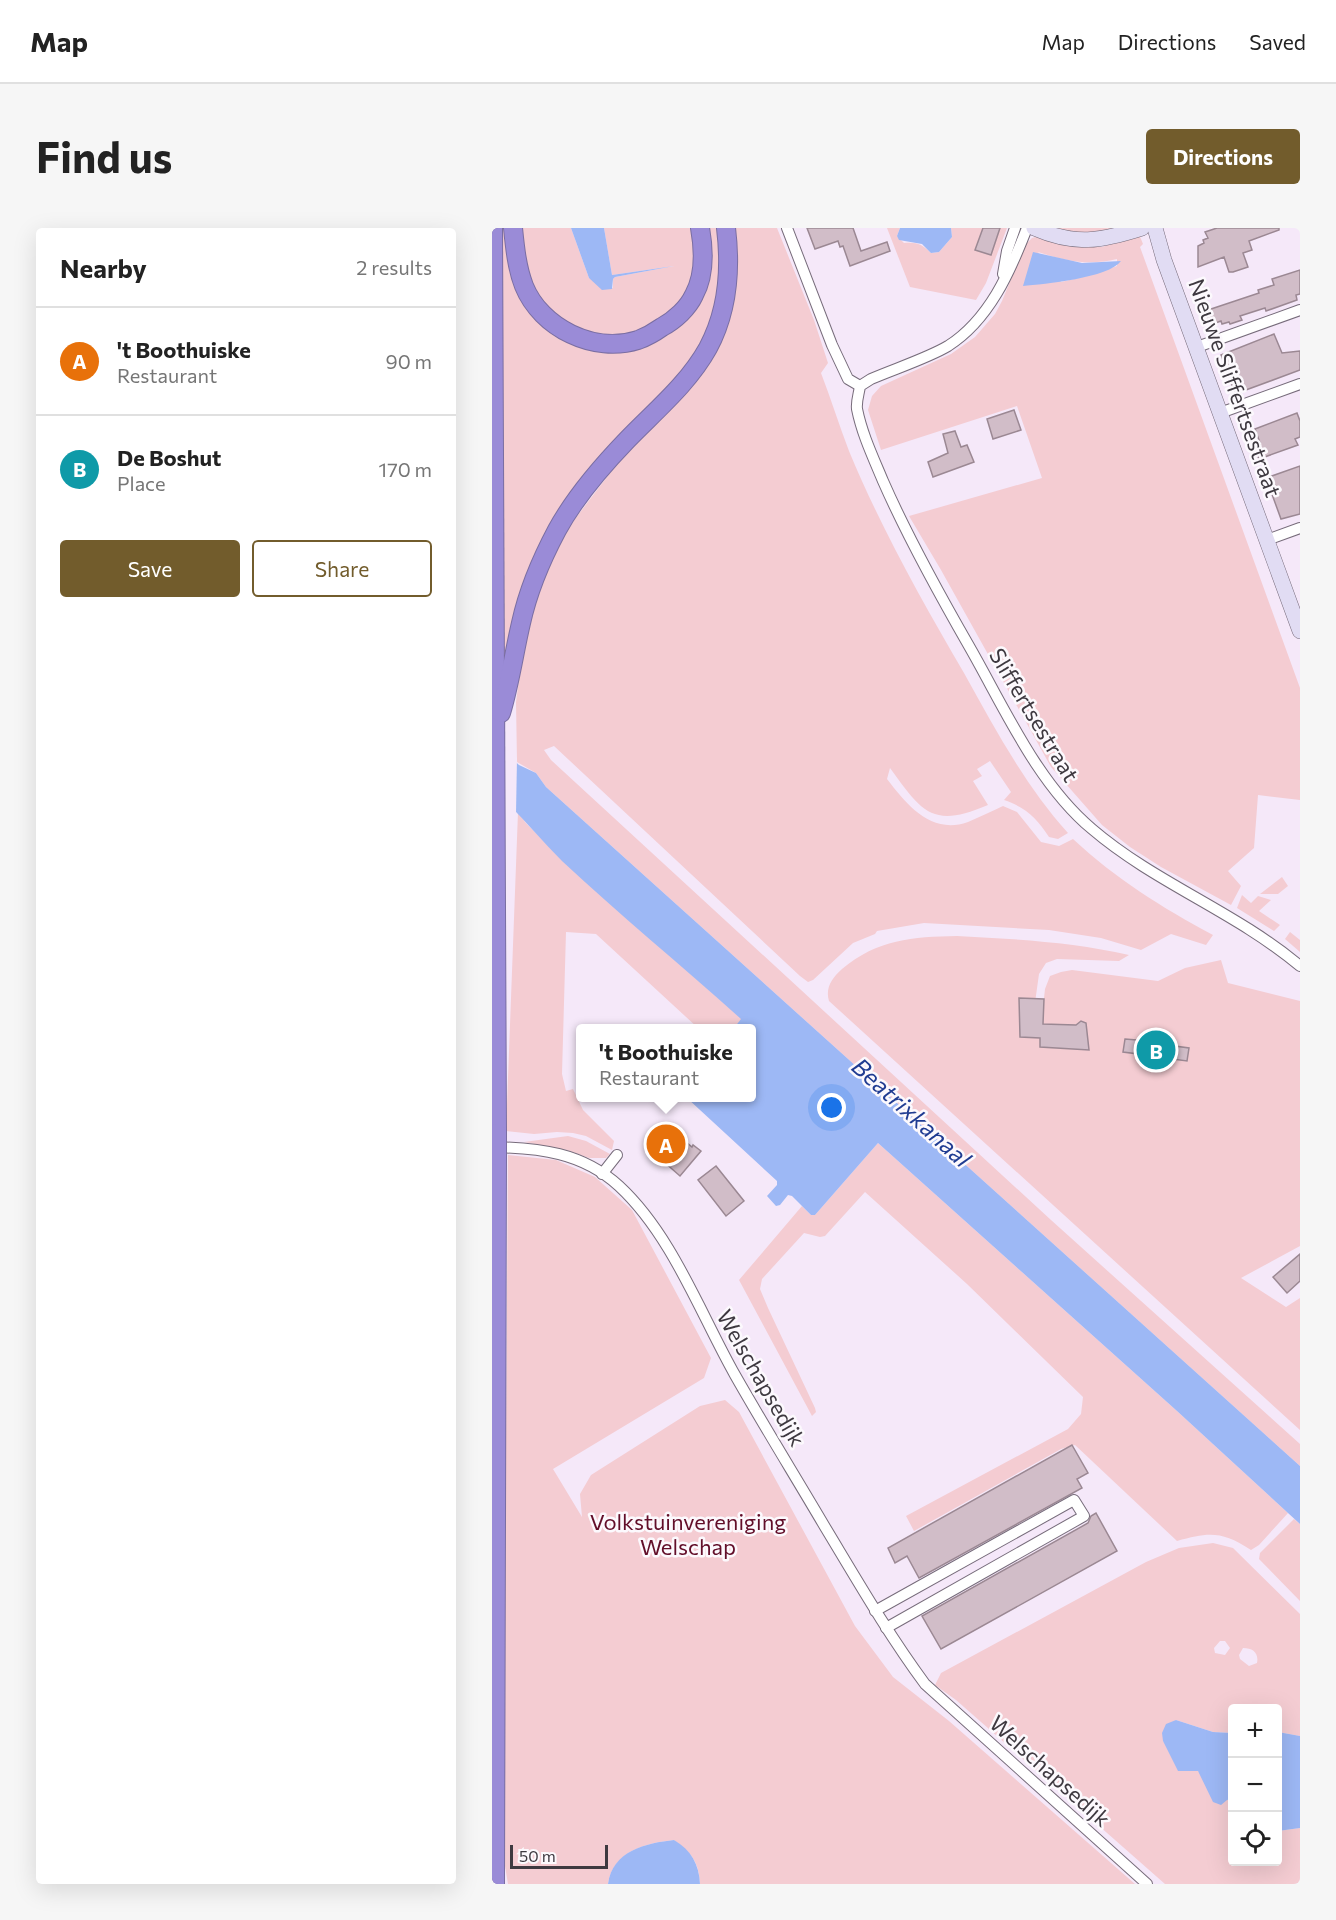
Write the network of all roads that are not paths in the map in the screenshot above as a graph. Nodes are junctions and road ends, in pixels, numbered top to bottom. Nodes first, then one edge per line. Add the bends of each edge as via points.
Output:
1 (493, 228) edge
2 (513, 228) edge
3 (700, 228) edge
4 (726, 228) edge
5 (787, 228) edge
6 (1015, 228) edge
7 (1027, 228) edge
8 (1034, 228) edge
9 (1142, 228) edge
10 (1155, 228) edge
11 (1003, 280) junction
12 (1300, 310) edge
13 (1197, 347) junction
14 (1300, 384) edge
15 (860, 386) junction
16 (1220, 413) junction
17 (1300, 528) edge
18 (1267, 540) junction
19 (1300, 631) edge
20 (495, 734) junction
21 (1300, 966) edge
22 (495, 1146) edge
23 (617, 1155) dead end
24 (602, 1174) junction
25 (875, 1611) junction
26 (885, 1628) junction
27 (495, 1884) edge
28 (1147, 1884) edge

1 - 20 highway
2 - 3 highway via 518,265 535,305 564,331 601,344 638,340 669,324 682,311 700,280
4 - 20 highway via 728,278 715,334 689,375 604,465 556,533 525,605 510,684
5 - 15 street via 832,345 848,379
6 - 11 street
7 - 11 street
8 - 9 street via 1050,235 1091,241
10 - 13 street, Nieuwe Sliffertsestraat
11 - 15 street via 989,308 969,331 947,347
12 - 13 street
13 - 16 street, Nieuwe Sliffertsestraat
14 - 16 street
15 - 21 street, Sliffertsestraat via 856,405 862,429 896,511 1034,760 1063,801 1124,855 1274,944
16 - 18 street, Nieuwe Sliffertsestraat
17 - 18 street
18 - 19 street, Nieuwe Sliffertsestraat
20 - 22 highway
22 - 24 street, Welschapsedijk via 550,1151 578,1160
22 - 27 highway
23 - 24 street
24 - 25 street, Welschapsedijk via 634,1202 669,1250 735,1375
25 - 26 street, Welschapsedijk
25 - 26 street via 1074,1500 1084,1516
26 - 28 street, Welschapsedijk via 925,1684

